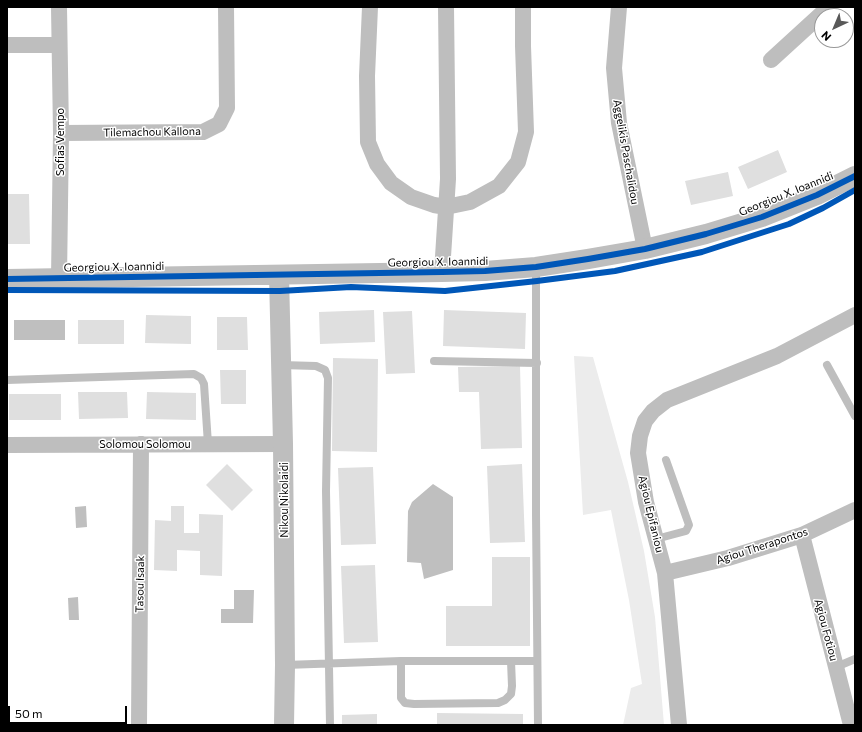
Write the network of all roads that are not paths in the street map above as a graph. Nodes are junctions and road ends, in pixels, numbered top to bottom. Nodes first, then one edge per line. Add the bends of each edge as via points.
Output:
1 (60, 7) edge
2 (226, 7) edge
3 (370, 7) edge
4 (446, 7) edge
5 (523, 7) edge
6 (619, 7) edge
7 (829, 7) edge
8 (7, 45) edge
9 (59, 45) junction
10 (771, 60) dead end
11 (61, 133) junction
12 (855, 176) edge
13 (446, 207) junction
14 (645, 249) junction
15 (536, 267) junction
16 (442, 272) junction
17 (279, 275) junction
18 (7, 278) edge
19 (59, 278) junction
20 (855, 315) edge
21 (434, 361) dead end
22 (537, 363) junction
23 (282, 365) junction
24 (827, 365) dead end
25 (7, 380) edge
26 (855, 416) edge
27 (141, 444) junction
28 (208, 444) junction
29 (283, 444) junction
30 (7, 445) edge
31 (666, 460) dead end
32 (855, 510) edge
33 (802, 535) junction
34 (656, 539) junction
35 (665, 573) junction
36 (855, 659) edge
37 (401, 661) junction
38 (511, 661) junction
39 (537, 661) junction
40 (329, 664) junction
41 (285, 665) junction
42 (836, 667) junction
43 (139, 725) edge
44 (284, 725) edge
45 (330, 725) edge
46 (538, 725) edge
47 (679, 725) edge
48 (851, 725) edge

1 - 9 street, Sofias Vempo
2 - 11 street, Tilemachou Kallona via 227,108 219,124 203,132
3 - 13 street via 368,142 377,164 391,183 411,197
4 - 13 street
5 - 13 street via 526,132 518,162 500,186 470,202
6 - 14 street, Aggelikis Paschalidou via 614,68 619,123
7 - 10 street
8 - 9 street
9 - 11 street, Sofias Vempo
11 - 19 street, Sofias Vempo
12 - 14 street, Georgiou X. Ioannidi via 817,195 762,217
13 - 16 street
14 - 15 street, Georgiou X. Ioannidi
15 - 16 street, Georgiou X. Ioannidi
15 - 22 lane
16 - 17 street, Georgiou X. Ioannidi
17 - 19 street, Georgiou X. Ioannidi
17 - 23 street, Nikou Nikolaidi
18 - 19 street, Georgiou X. Ioannidi
20 - 34 street, Agiou Epifaniou via 777,356 667,400 653,411 645,421 638,453 646,502
21 - 22 lane
22 - 39 lane
23 - 29 street, Nikou Nikolaidi
23 - 40 lane via 316,366 325,370 328,378 326,490
24 - 26 lane
25 - 28 lane via 194,374 201,378 204,384
27 - 28 street, Solomou Solomou
27 - 30 street, Solomou Solomou
27 - 43 street, Tasou Isaak
28 - 29 street, Solomou Solomou
29 - 41 street, Nikou Nikolaidi
31 - 34 lane via 688,525 686,531
32 - 33 street, Agiou Therapontos
33 - 35 street, Agiou Therapontos via 728,558
33 - 42 street, Agiou Fotiou
34 - 35 street, Agiou Epifaniou
35 - 47 street, Agiou Epifaniou
36 - 42 lane
37 - 38 lane
37 - 38 lane via 401,698 405,703 414,704 498,703 505,700 511,694
37 - 40 lane
38 - 39 lane
39 - 46 lane
40 - 41 lane
40 - 45 lane
41 - 44 street, Nikou Nikolaidi
42 - 48 street, Agiou Fotiou

